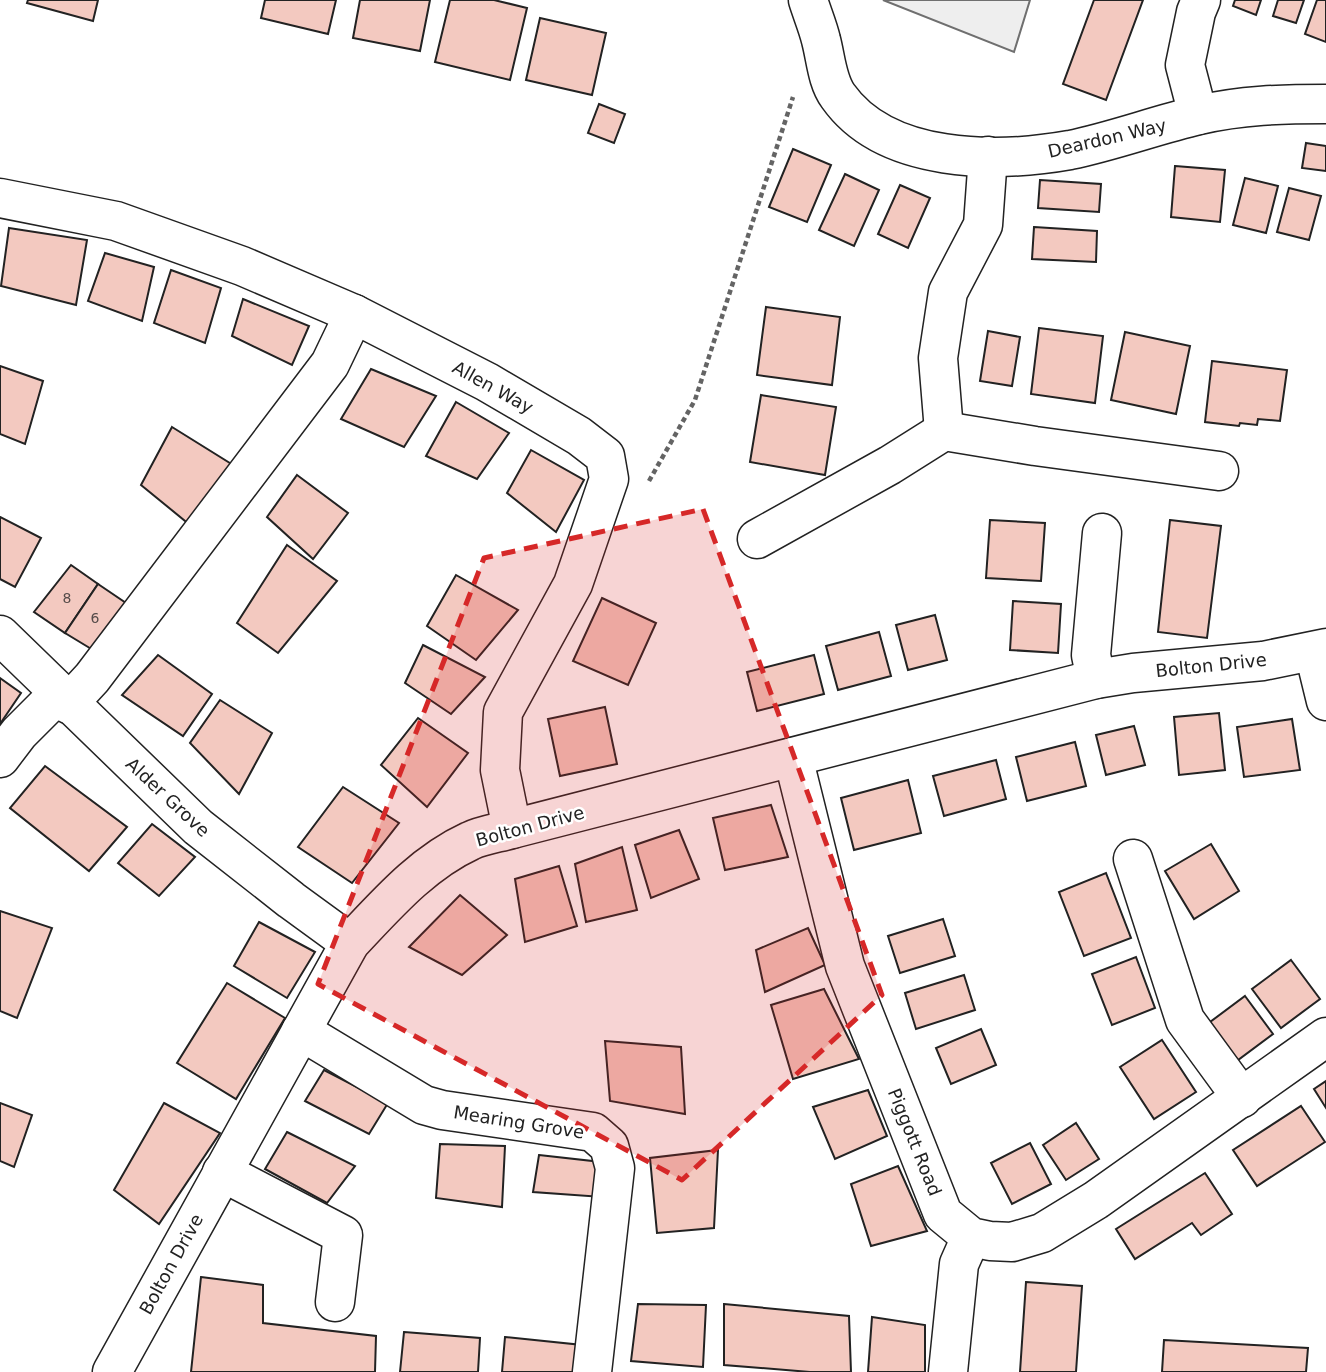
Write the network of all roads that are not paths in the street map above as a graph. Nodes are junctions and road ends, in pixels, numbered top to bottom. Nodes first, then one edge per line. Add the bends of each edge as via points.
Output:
1 (808, 0) edge
2 (1201, 0) edge
3 (1326, 104) edge
4 (1198, 115) junction
5 (988, 156) junction
6 (0, 198) edge
7 (354, 314) junction
8 (944, 431) junction
9 (1219, 471) dead end
10 (1102, 533) dead end
11 (757, 539) dead end
12 (0, 635) edge
13 (1320, 650) edge
14 (1096, 679) junction
15 (63, 699) junction
16 (1326, 701) edge
17 (793, 757) junction
18 (0, 758) edge
19 (512, 829) junction
20 (1133, 859) dead end
21 (350, 943) junction
22 (301, 1031) junction
23 (1326, 1037) edge
24 (1242, 1098) junction
25 (222, 1172) junction
26 (971, 1237) junction
27 (335, 1302) dead end
28 (112, 1372) edge
29 (592, 1372) edge
30 (948, 1372) edge

1 - 5 street, Deardon Way via 837,95 869,126 905,145 948,155
2 - 4 street via 1185,65
3 - 4 street, Deardon Way via 1248,106
4 - 5 street, Deardon Way via 1070,150
5 - 8 street via 983,225 948,292 938,358
6 - 7 street, Allen Way via 116,221 242,266
7 - 15 street via 331,364 92,678
7 - 19 street, Allen Way via 487,382 605,456 609,478 572,584 503,712 500,770
8 - 9 street
8 - 11 street
10 - 14 street via 1091,655
12 - 15 street, Alder Grove
13 - 14 street, Bolton Drive via 1263,661
13 - 16 street
14 - 17 street, Bolton Drive
15 - 18 street via 19,733
15 - 21 street, Alder Grove via 198,827
17 - 19 street, Bolton Drive
17 - 26 street, Piggott Road via 845,966 943,1214
19 - 21 street, Bolton Drive via 471,840 443,857 398,892
20 - 24 street via 1185,1020
21 - 22 street, Bolton Drive
22 - 25 street, Bolton Drive
22 - 29 street, Mearing Grove via 425,1105 593,1132 609,1146 614,1168
23 - 24 street
24 - 26 street via 1042,1233 1012,1242
25 - 27 street via 343,1235
25 - 28 street, Bolton Drive
26 - 30 street via 959,1265

